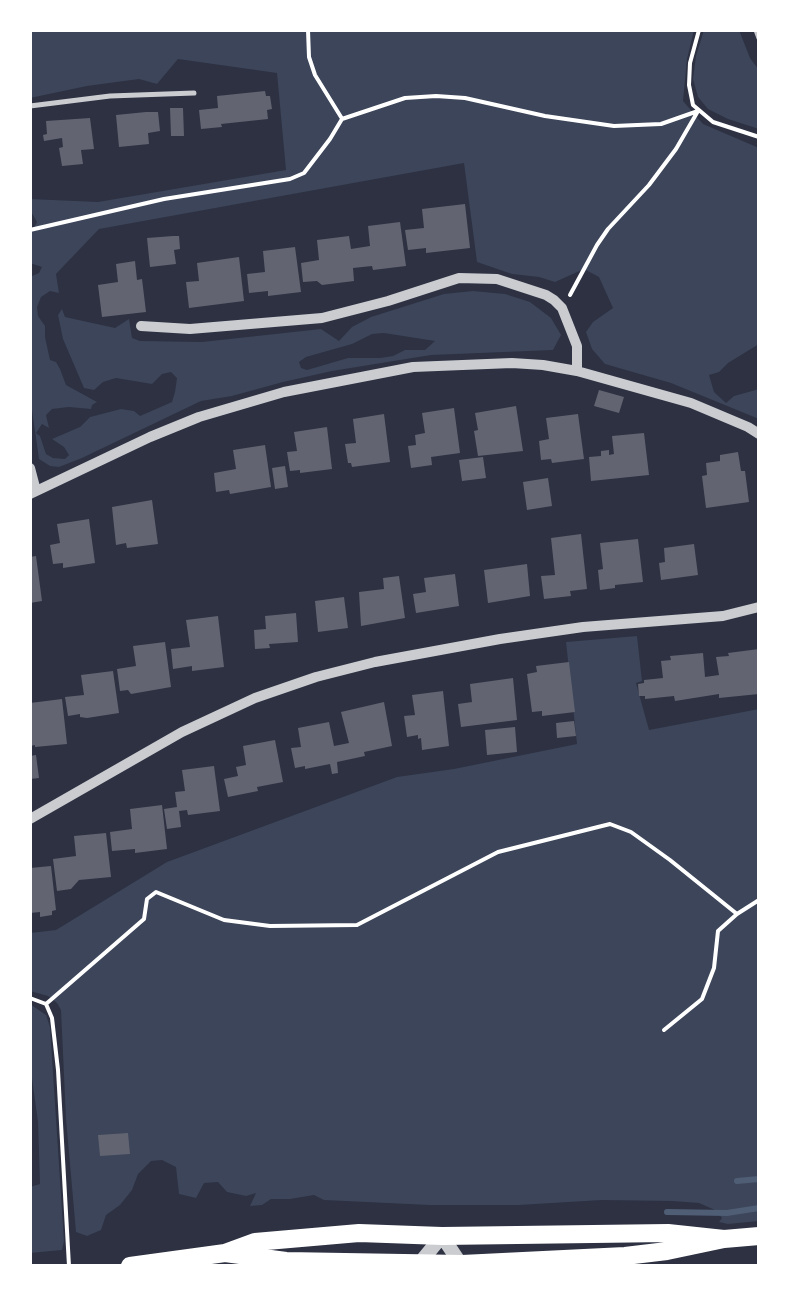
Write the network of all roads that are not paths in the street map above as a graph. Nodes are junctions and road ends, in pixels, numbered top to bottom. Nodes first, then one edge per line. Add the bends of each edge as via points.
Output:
1 (756, 30) edge
2 (759, 38) edge
3 (194, 93) dead end
4 (30, 106) edge
5 (140, 326) dead end
6 (577, 371) junction
7 (759, 434) edge
8 (30, 468) edge
9 (33, 492) edge
10 (759, 607) edge
11 (30, 819) edge
12 (442, 1236) junction
13 (759, 1236) edge
14 (724, 1238) junction
15 (224, 1253) junction
16 (419, 1265) edge
17 (462, 1265) edge
18 (130, 1266) edge

1 - 2 lane
3 - 4 lane
5 - 6 street via 190,329 322,318 458,278 497,279 530,288 562,308 577,346
6 - 7 street via 691,404
6 - 9 street via 512,364 413,368 284,392 199,417
8 - 9 street
10 - 11 street via 500,638 316,677 182,732
12 - 14 main road
12 - 15 main road via 342,1234 254,1242
12 - 16 street
12 - 17 street
13 - 14 main road
14 - 17 main road via 668,1252
15 - 16 main road
15 - 18 main road
16 - 17 main road

